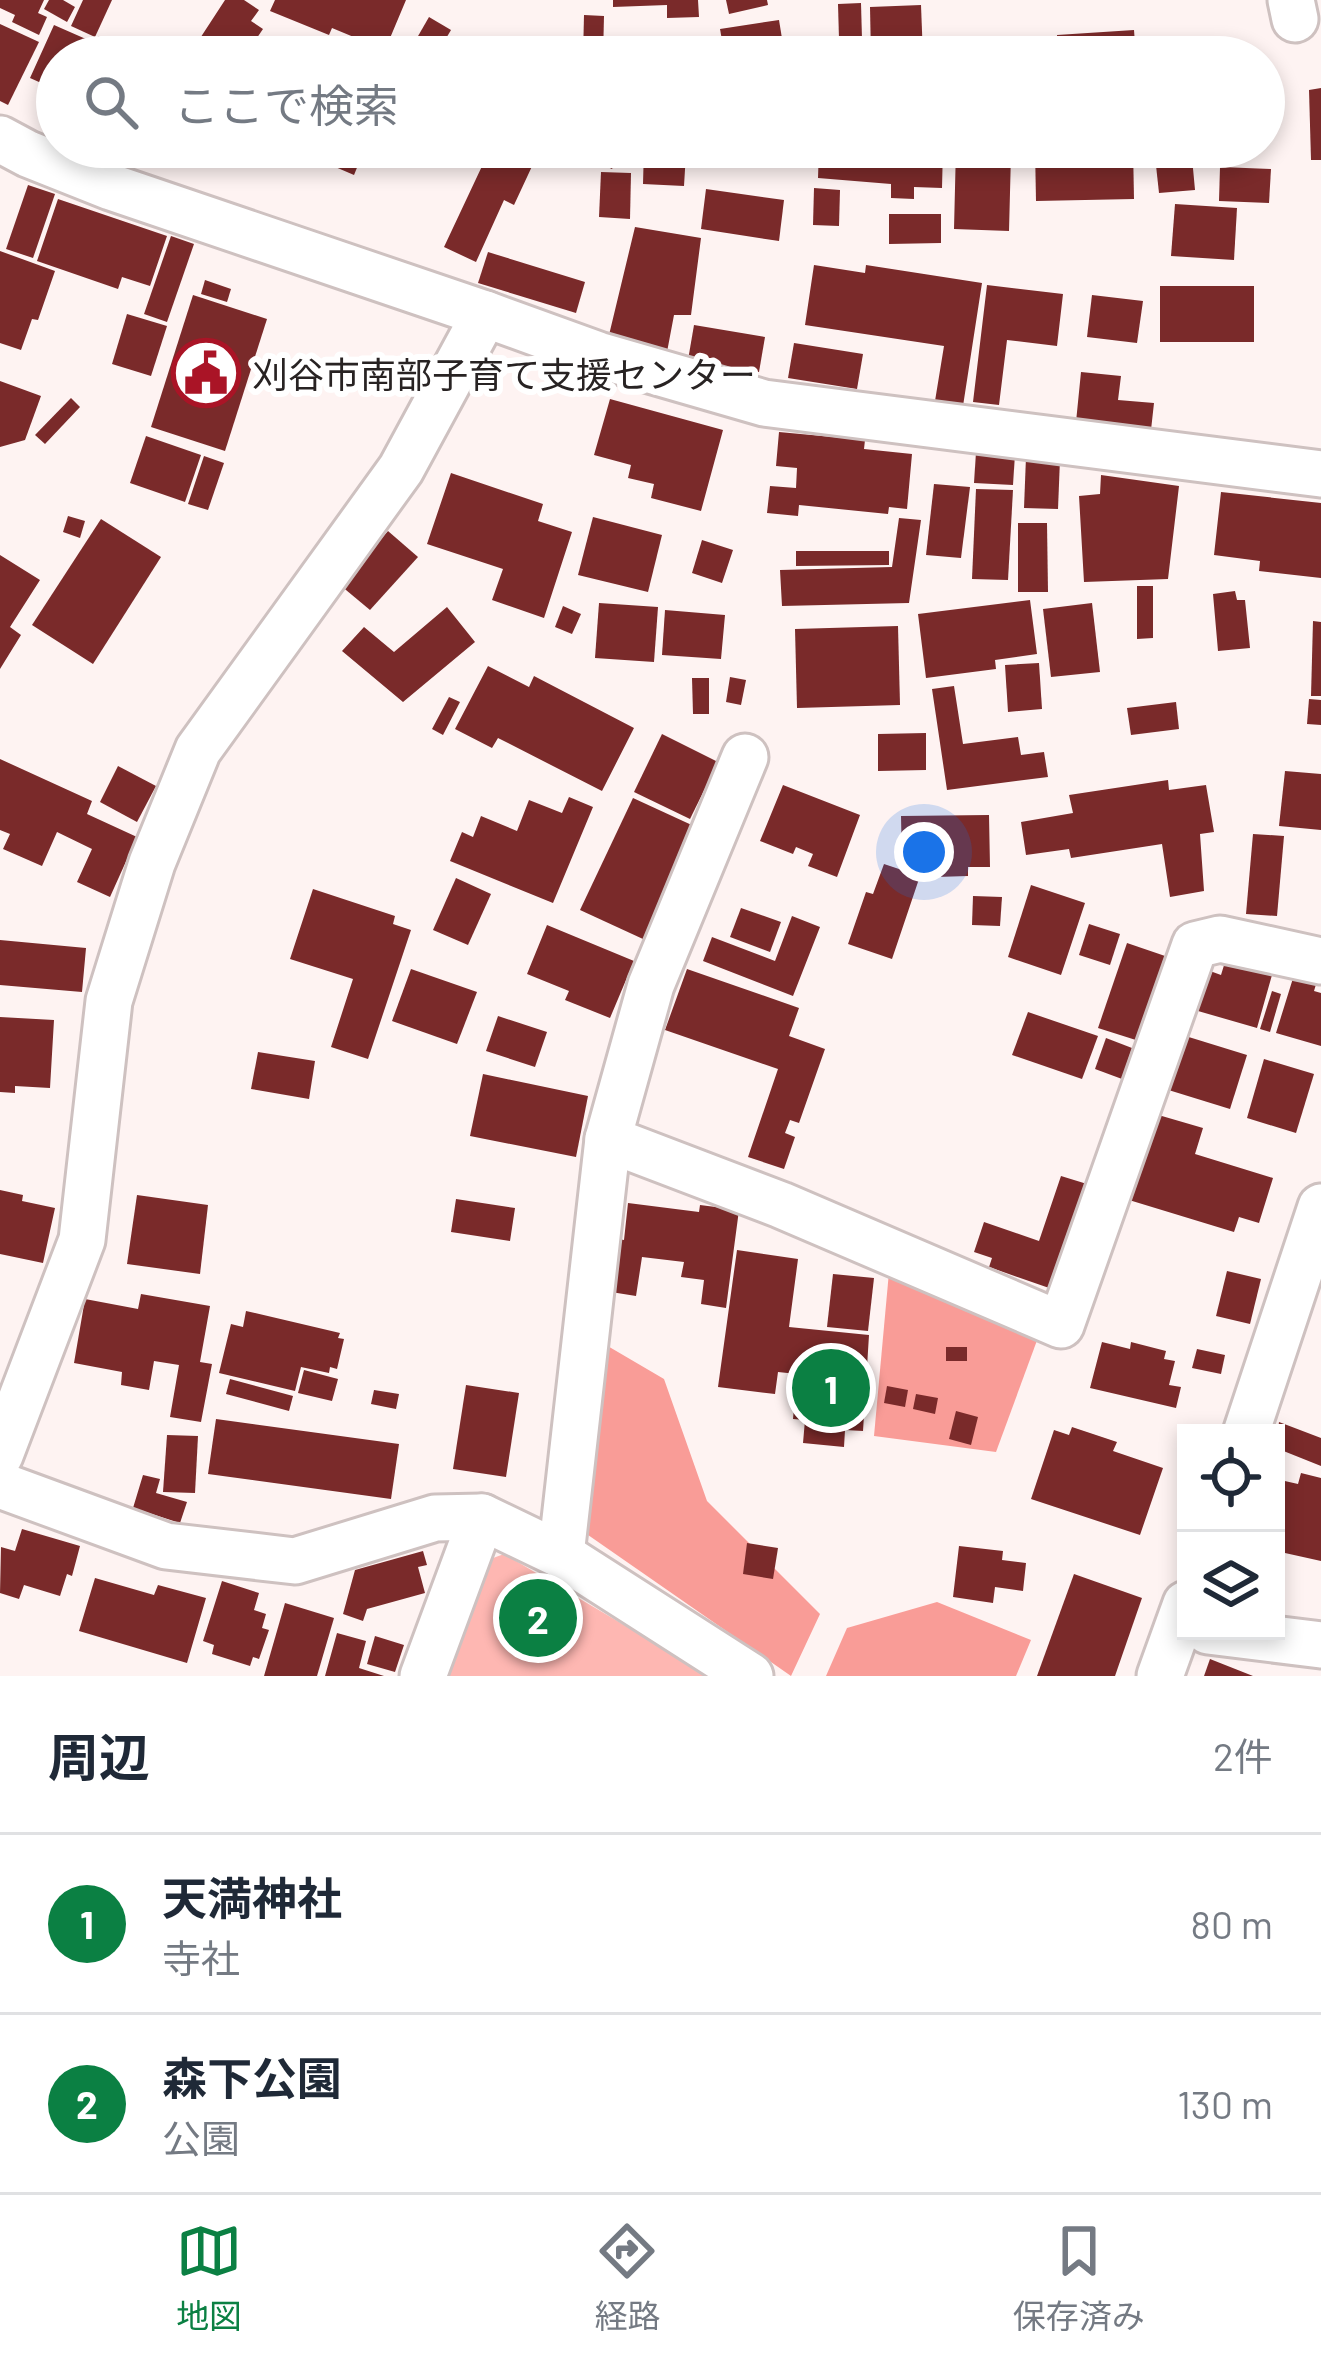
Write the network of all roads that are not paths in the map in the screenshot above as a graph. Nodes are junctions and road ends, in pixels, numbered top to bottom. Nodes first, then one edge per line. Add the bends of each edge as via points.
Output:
1 (0, 139) edge
2 (36, 157) edge
3 (63, 168) edge
4 (485, 314) junction
5 (1321, 474) edge
6 (745, 757) dead end
7 (1321, 961) edge
8 (608, 1139) junction
9 (1321, 1207) edge
10 (1249, 1424) edge
11 (0, 1455) edge
12 (0, 1485) edge
13 (482, 1517) junction
14 (561, 1555) junction
15 (1285, 1639) edge
16 (1180, 1640) edge
17 (1321, 1645) edge
18 (423, 1676) edge
19 (750, 1676) edge
20 (1160, 1676) edge

1 - 2 street
3 - 4 street
4 - 5 street via 764,403
4 - 11 street via 401,469 198,750 152,863 110,1001 82,1240
6 - 8 street via 651,985
7 - 8 street via 1220,939 1195,945 1061,1325
8 - 14 street
9 - 10 street
12 - 13 street via 166,1546 295,1561 435,1518
13 - 14 street
13 - 18 street
14 - 19 street
15 - 17 street
16 - 20 street

